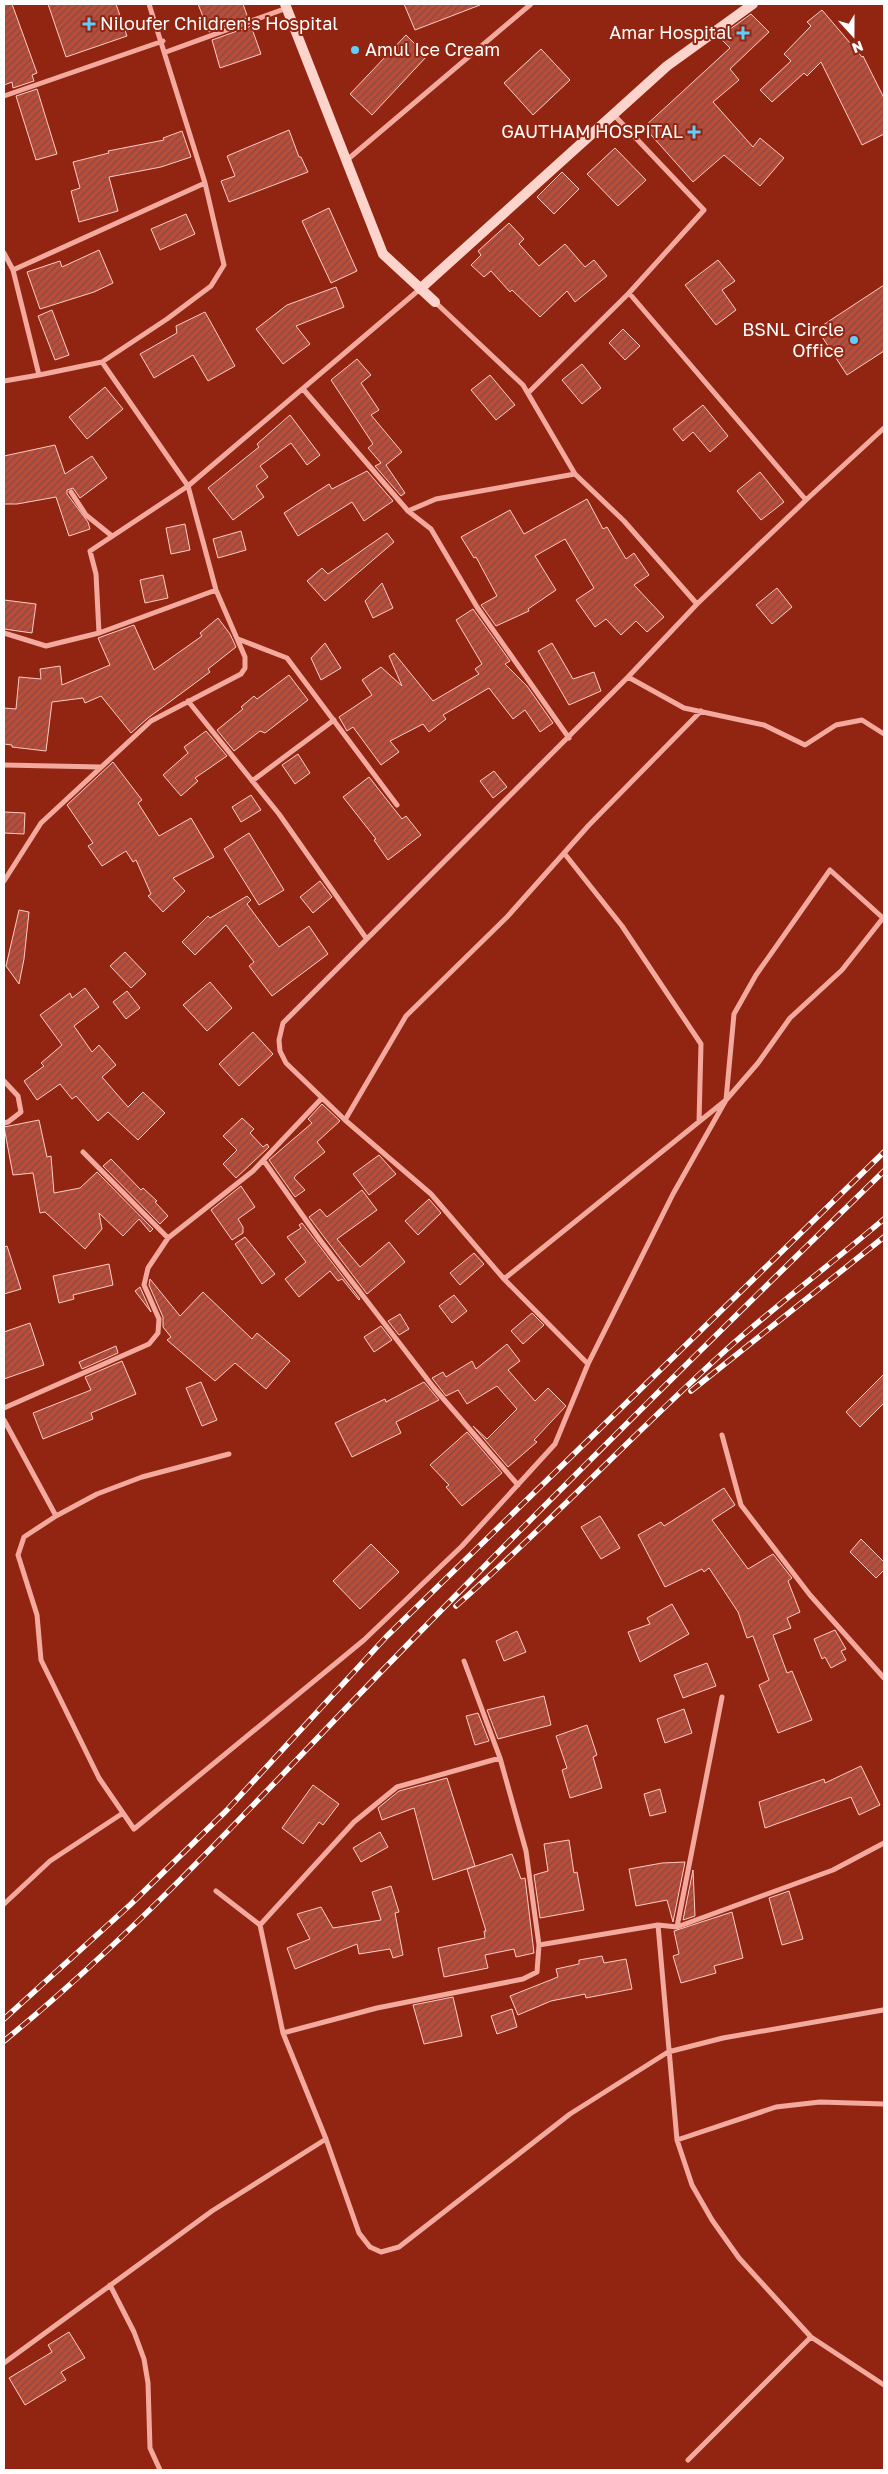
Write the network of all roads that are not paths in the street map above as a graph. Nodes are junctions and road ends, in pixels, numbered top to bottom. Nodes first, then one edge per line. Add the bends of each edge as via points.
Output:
1 (149, 4) edge
2 (531, 4) edge
3 (753, 4) edge
4 (286, 6) edge
5 (162, 41) junction
6 (166, 52) junction
7 (4, 96) edge
8 (614, 115) junction
9 (346, 161) junction
10 (205, 183) junction
11 (4, 252) edge
12 (13, 270) junction
13 (420, 288) junction
14 (629, 292) junction
15 (435, 302) joint
16 (102, 362) junction
17 (39, 375) junction
18 (4, 381) edge
19 (303, 389) junction
20 (528, 392) junction
21 (884, 428) edge
22 (575, 474) junction
23 (188, 486) junction
24 (72, 492) dead end
25 (806, 500) junction
26 (408, 511) junction
27 (112, 536) junction
28 (216, 590) junction
29 (696, 604) junction
30 (4, 633) edge
31 (99, 633) junction
32 (238, 639) junction
33 (628, 677) junction
34 (188, 702) junction
35 (701, 711) junction
36 (334, 720) junction
37 (884, 734) edge
38 (569, 738) junction
39 (4, 765) edge
40 (101, 767) junction
41 (252, 781) junction
42 (397, 804) dead end
43 (564, 853) junction
44 (4, 881) edge
45 (366, 938) junction
46 (4, 1081) edge
47 (322, 1098) junction
48 (726, 1100) junction
49 (345, 1120) junction
50 (699, 1122) junction
51 (4, 1123) edge
52 (83, 1152) dead end
53 (264, 1160) junction
54 (168, 1238) junction
55 (504, 1279) junction
56 (588, 1364) junction
57 (4, 1408) edge
58 (4, 1420) edge
59 (722, 1434) dead end
60 (229, 1454) dead end
61 (518, 1486) junction
62 (56, 1516) junction
63 (464, 1661) dead end
64 (884, 1678) edge
65 (722, 1697) dead end
66 (500, 1758) junction
67 (123, 1813) junction
68 (884, 1843) edge
69 (216, 1891) dead end
70 (4, 1904) edge
71 (260, 1924) junction
72 (658, 1925) junction
73 (677, 1927) junction
74 (539, 1946) junction
75 (883, 2010) edge
76 (283, 2033) junction
77 (668, 2052) junction
78 (884, 2104) edge
79 (326, 2139) junction
80 (677, 2140) junction
81 (110, 2285) junction
82 (811, 2337) junction
83 (4, 2363) edge
84 (884, 2385) edge
85 (688, 2460) dead end
86 (160, 2470) edge

1 - 5 street
2 - 9 street
3 - 8 street via 667,66
4 - 6 street
4 - 9 street
5 - 6 street
5 - 7 street
6 - 10 street
8 - 13 street
8 - 14 street via 704,210
9 - 13 street via 383,254
10 - 12 street
10 - 16 street via 224,265 211,286
11 - 12 street
12 - 17 street
13 - 15 street
13 - 19 street
14 - 20 street
14 - 25 street
15 - 20 street
16 - 17 street
16 - 23 street
17 - 18 street
19 - 23 street
19 - 26 street
20 - 22 street
21 - 25 street
22 - 26 street via 436,499
22 - 29 street via 624,522
23 - 27 street
23 - 28 street
24 - 27 street via 86,515
25 - 29 street
26 - 38 street via 431,529 477,607
27 - 31 street via 90,551 96,574
28 - 31 street
28 - 32 street
29 - 33 street
30 - 31 street via 46,646
32 - 34 street via 245,657 245,668 241,674
32 - 36 street via 287,658
33 - 35 street via 684,708
33 - 38 street
34 - 40 street via 151,721
34 - 41 street
35 - 37 street via 764,725 805,745 836,726 862,720
35 - 43 street
36 - 41 street
36 - 42 street
38 - 45 street
39 - 40 street
40 - 44 street via 41,823
41 - 45 street
43 - 49 street via 507,917 406,1016
43 - 50 street via 622,926 701,1044
45 - 47 street via 284,1023 279,1040 286,1063
46 - 51 street via 18,1096 21,1112
47 - 49 street
47 - 53 street
48 - 48 street via 734,1014 756,975 830,870 883,918 842,970 790,1018
48 - 50 street
48 - 56 street via 673,1194
49 - 55 street via 431,1194
50 - 55 street
52 - 54 street
53 - 54 street
53 - 61 street via 320,1240 434,1388
54 - 57 street via 148,1268 144,1285 159,1319 158,1333 149,1344
55 - 56 street
56 - 61 street via 555,1444
58 - 62 street
59 - 64 street via 741,1505 810,1595
60 - 62 street via 142,1477 97,1494
61 - 67 street via 462,1546 364,1640 134,1829
62 - 67 street via 24,1537 18,1555 37,1615 41,1660 99,1778
63 - 66 street
65 - 73 street
66 - 71 street via 397,1787 354,1822
66 - 74 street via 526,1851
67 - 70 street via 50,1861
68 - 73 street via 833,1870
69 - 71 street
71 - 76 street
72 - 73 street
72 - 74 street
72 - 77 street
74 - 76 street via 537,1972 523,1979 377,2008
75 - 77 street via 723,2038
76 - 79 street
77 - 79 street via 570,2114 399,2247 381,2252 370,2247 359,2232
77 - 80 street
78 - 80 street via 820,2102 776,2107
79 - 81 street via 212,2211
80 - 82 street via 692,2186 712,2220 739,2258
81 - 83 street
81 - 86 street via 144,2359 150,2448
82 - 84 street
82 - 85 street

